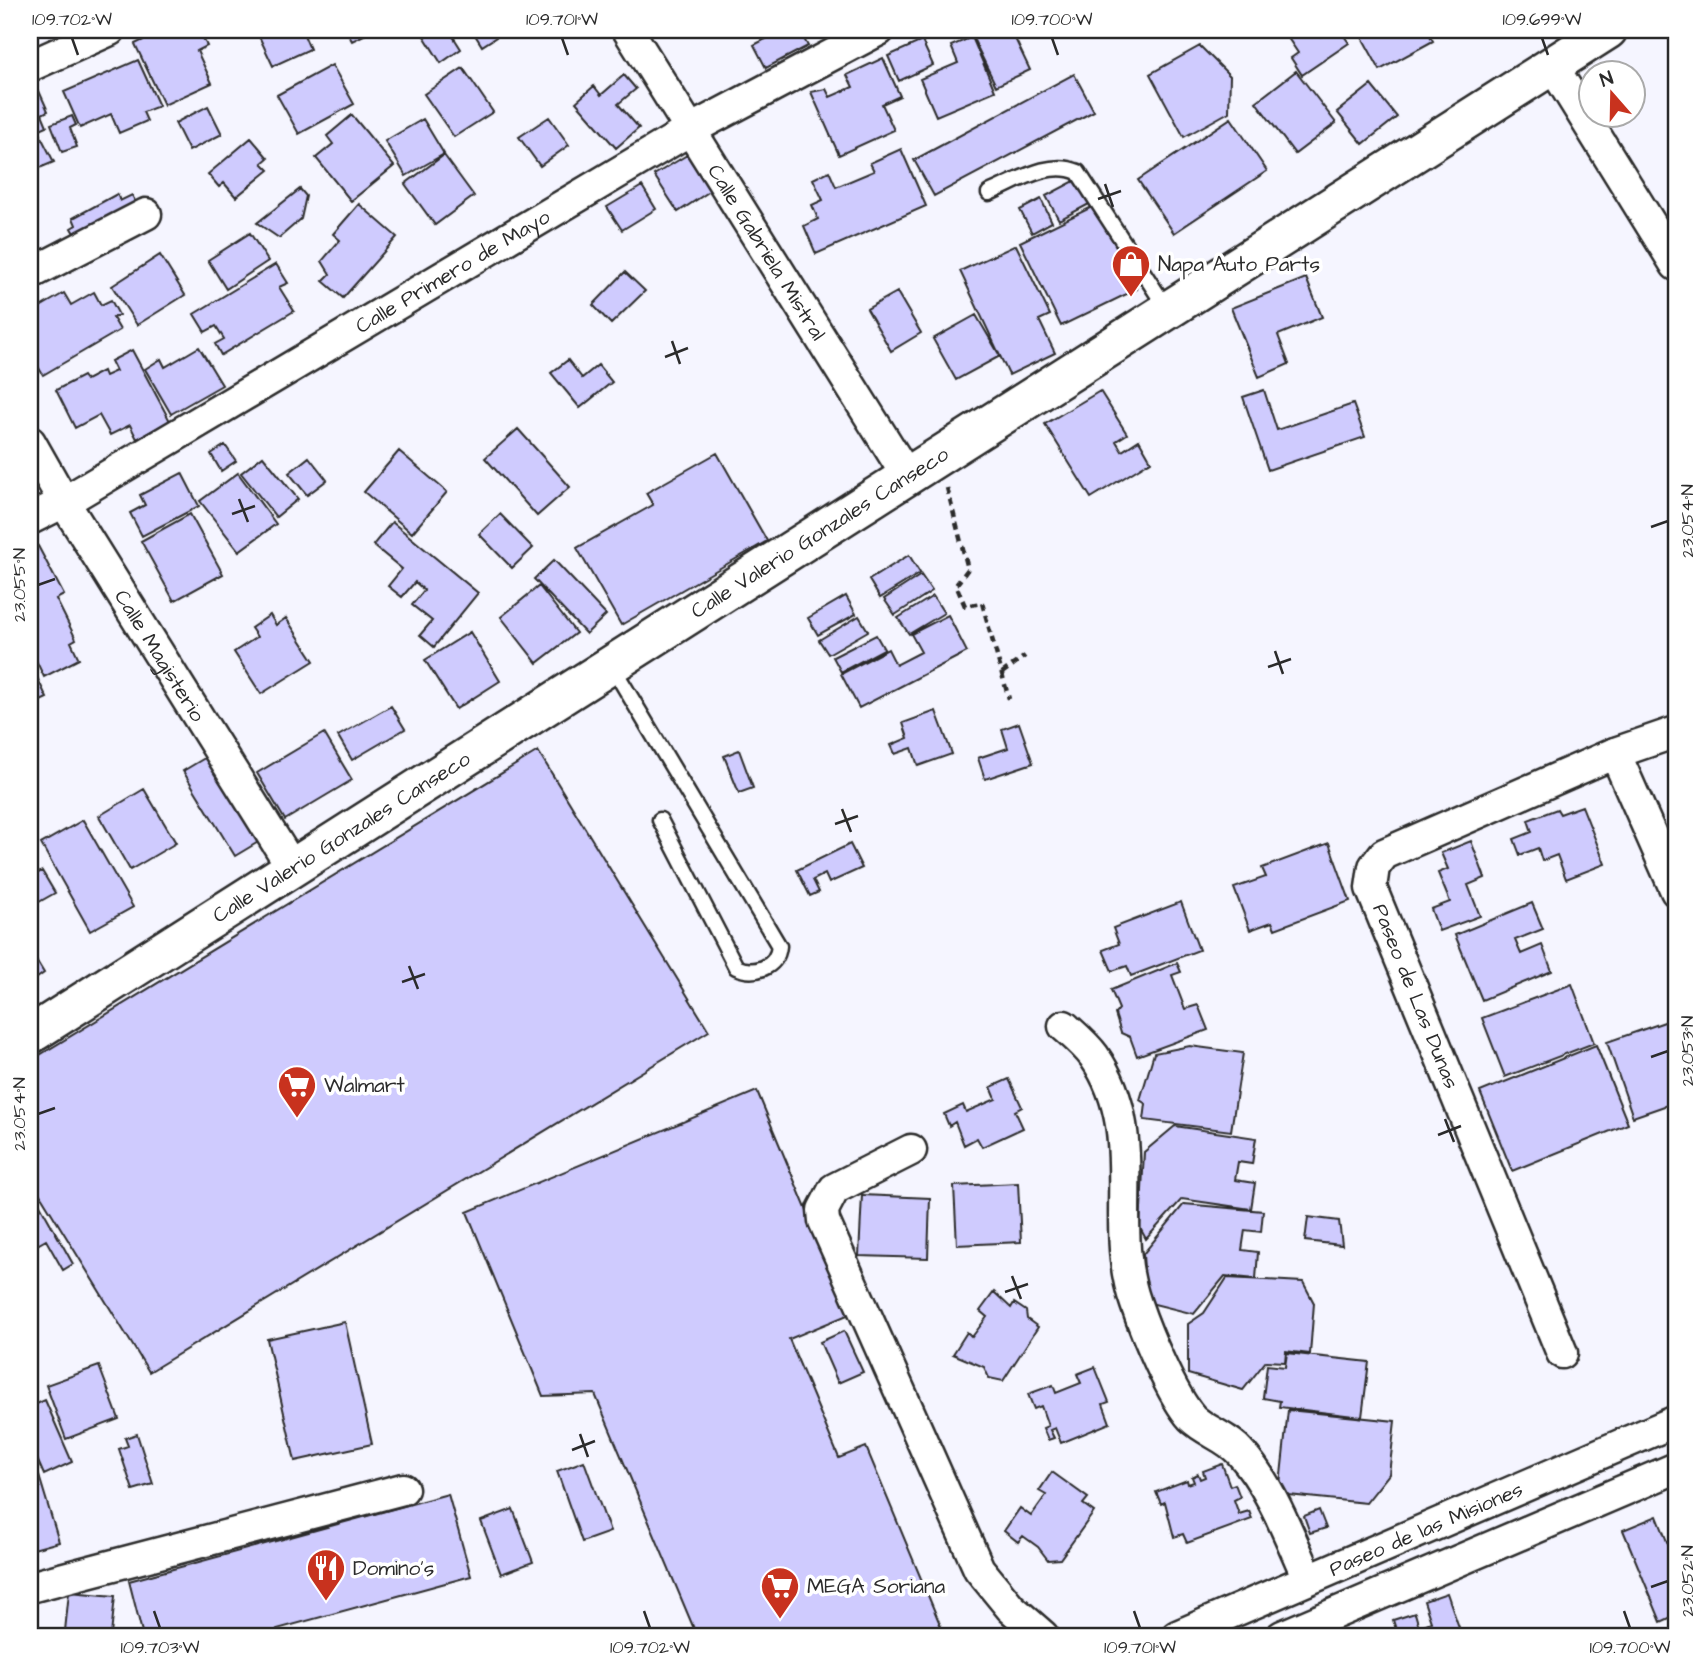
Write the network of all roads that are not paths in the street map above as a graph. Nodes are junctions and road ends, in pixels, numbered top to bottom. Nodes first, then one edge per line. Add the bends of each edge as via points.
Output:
1 (110, 30) edge
2 (628, 30) edge
3 (879, 30) edge
4 (1593, 34) edge
5 (1552, 65) junction
6 (30, 66) edge
7 (690, 130) junction
8 (989, 193) dead end
9 (146, 214) dead end
10 (1676, 265) edge
11 (30, 274) edge
12 (1168, 310) junction
13 (30, 442) edge
14 (921, 467) junction
15 (64, 502) junction
16 (30, 519) edge
17 (611, 664) junction
18 (1676, 733) edge
19 (1615, 753) junction
20 (660, 820) dead end
21 (292, 867) junction
22 (1676, 891) edge
23 (1064, 1026) dead end
24 (30, 1035) edge
25 (911, 1150) dead end
26 (1562, 1353) dead end
27 (1676, 1421) edge
28 (1676, 1468) edge
29 (403, 1489) dead end
30 (1308, 1578) junction
31 (30, 1587) edge
32 (1331, 1627) edge
33 (1043, 1636) edge
34 (1177, 1636) edge
35 (1282, 1636) edge

1 - 6 street
2 - 7 street, Calle Gabriela Mistral
3 - 7 street, Calle Primero de Mayo
4 - 5 street, Calle Valerio Gonzales Canseco
5 - 10 street
5 - 12 street, Calle Valerio Gonzales Canseco
7 - 14 street, Calle Gabriela Mistral
7 - 15 street, Calle Primero de Mayo
8 - 12 lane via 1052,168 1078,172
9 - 11 street
12 - 14 street, Calle Valerio Gonzales Canseco
13 - 15 street, Calle Magisterio
14 - 17 street, Calle Valerio Gonzales Canseco
15 - 16 street, Calle Primero de Mayo
15 - 21 street, Calle Magisterio
17 - 20 lane via 779,946 776,956 761,970 748,973 736,967
17 - 21 street, Calle Valerio Gonzales Canseco
18 - 19 street, Paseo de Las Dunas
19 - 22 street
19 - 26 street, Paseo de Las Dunas via 1384,854 1374,867 1371,888
21 - 24 street, Calle Valerio Gonzales Canseco
23 - 30 street via 1094,1055 1113,1092 1122,1127 1125,1258 1135,1303 1176,1394 1193,1419 1239,1451 1256,1474
25 - 33 street via 834,1189 823,1210 824,1221 979,1569 1011,1608
27 - 30 street, Paseo de las Misiones
28 - 32 street, Paseo de las Misiones
29 - 31 street
30 - 34 street, Paseo de las Misiones
32 - 35 street, Paseo de las Misiones

